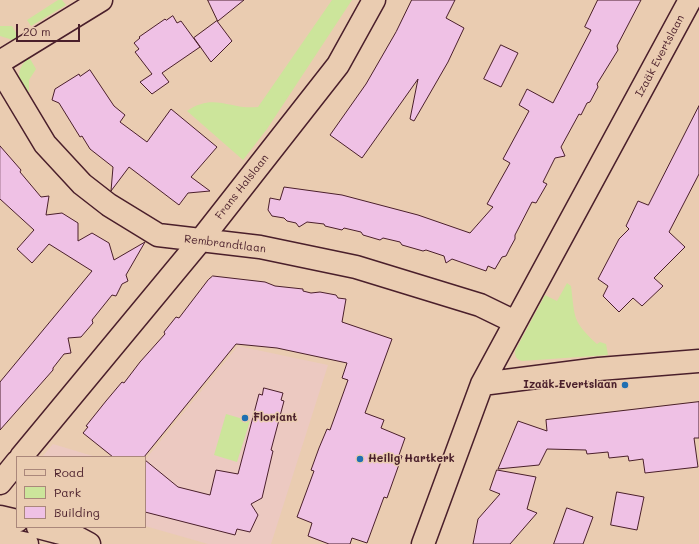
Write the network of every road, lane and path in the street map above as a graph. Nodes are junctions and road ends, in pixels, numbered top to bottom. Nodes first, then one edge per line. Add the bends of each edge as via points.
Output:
1 (101, 0) edge
2 (374, 0) edge
3 (690, 0) edge
4 (0, 62) edge
5 (0, 68) edge
6 (200, 241) junction
7 (515, 322) junction
8 (699, 361) edge
9 (482, 384) junction
10 (22, 456) edge
11 (16, 463) edge
12 (0, 483) edge
13 (0, 517) edge
14 (16, 521) edge
15 (42, 528) edge
16 (0, 538) edge
17 (27, 544) edge
18 (89, 544) edge
19 (423, 544) edge

1 - 4 street
2 - 6 street, Frans Halslaan via 338,65
3 - 7 street, Izaäk Evertslaan
5 - 6 street, Rembrandtlaan via 44,144 82,184 109,205 158,235
6 - 7 street, Rembrandtlaan via 260,247 356,267 480,305
6 - 10 street, Frans Halslaan
7 - 9 street, Izaäk Evertslaan
8 - 9 street
9 - 19 street, Izaäk Evertslaan
11 - 12 street
13 - 14 street
15 - 18 street via 76,537
16 - 17 street

